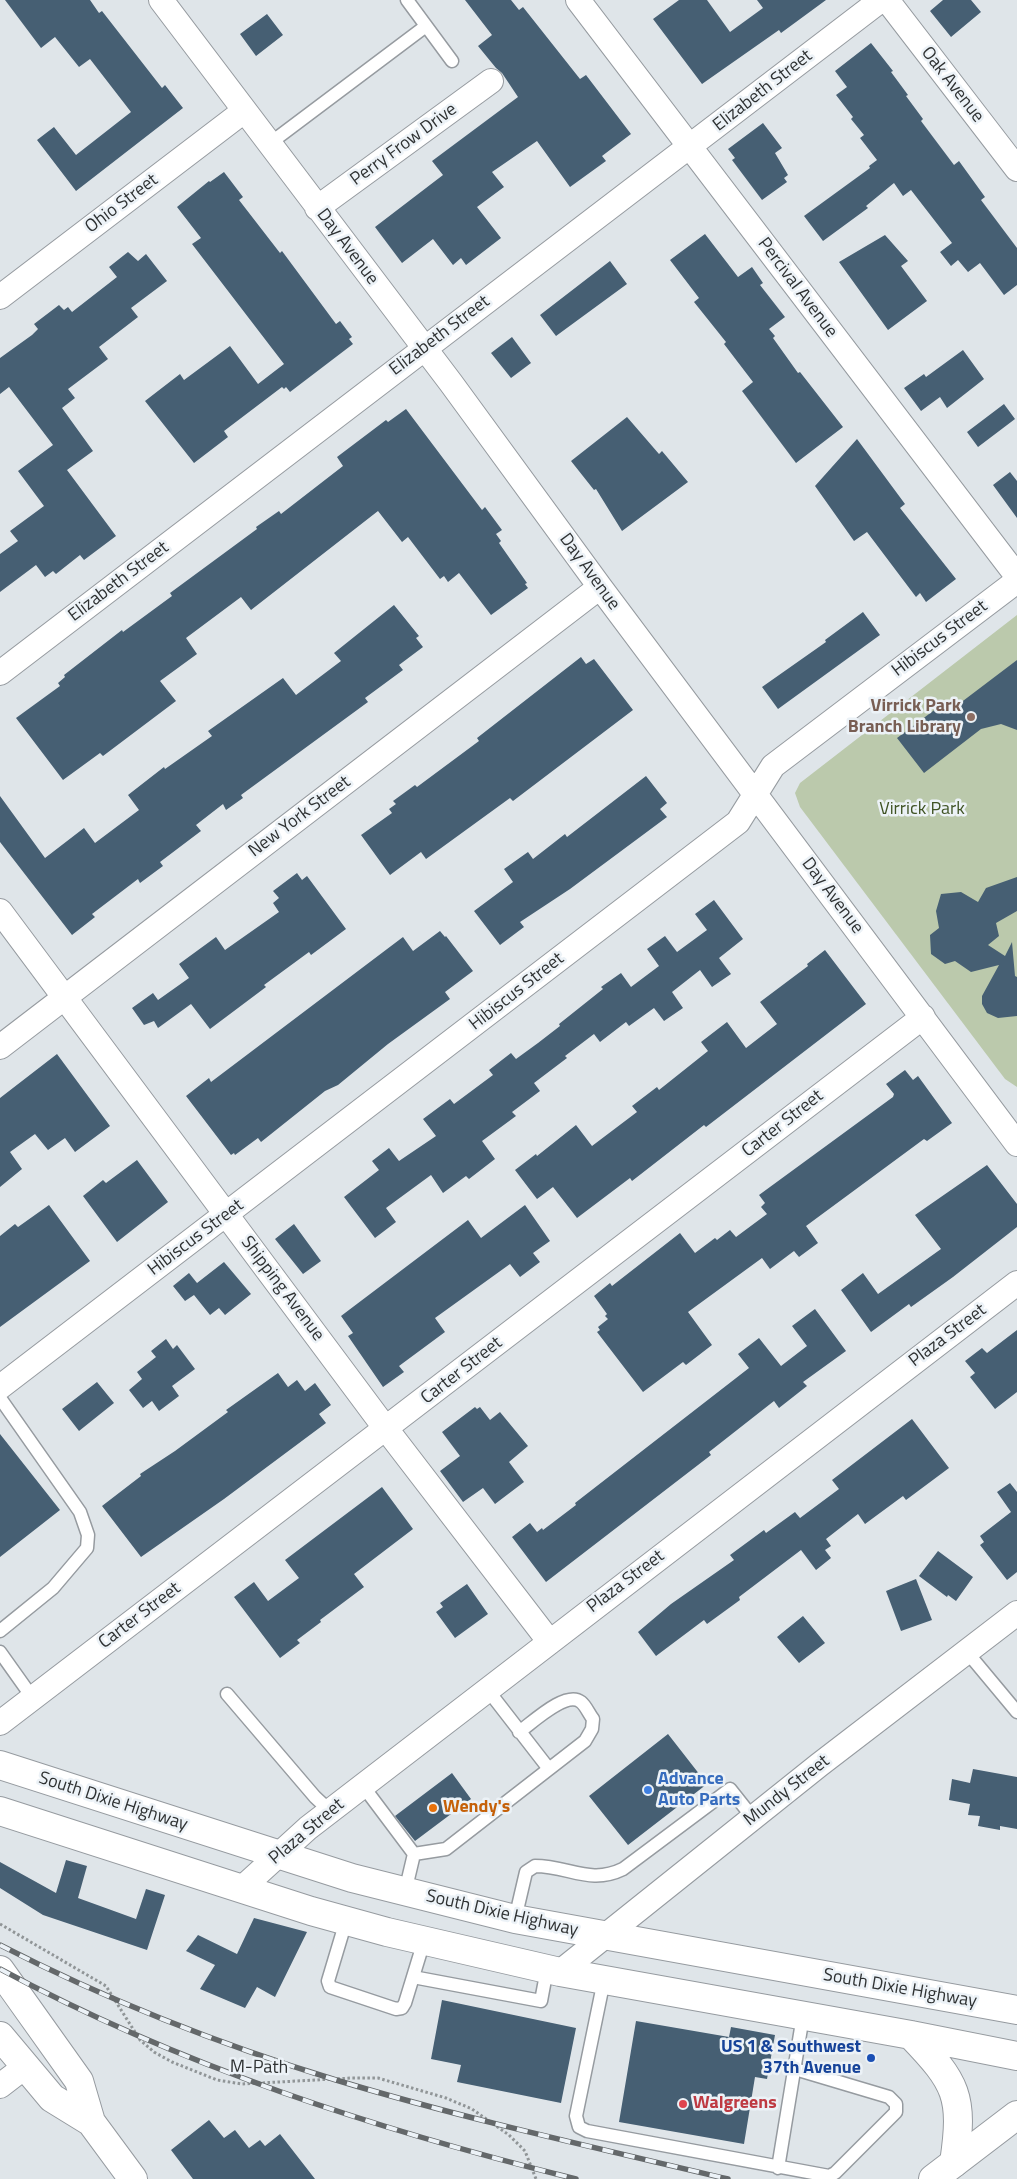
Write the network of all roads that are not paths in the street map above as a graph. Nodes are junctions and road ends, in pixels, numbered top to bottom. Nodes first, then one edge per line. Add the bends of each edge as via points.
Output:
1 (161, 0) edge
2 (407, 0) edge
3 (578, 0) edge
4 (881, 0) edge
5 (887, 0) edge
6 (426, 26) junction
7 (452, 61) dead end
8 (491, 81) dead end
9 (244, 112) junction
10 (268, 144) junction
11 (690, 147) junction
12 (1017, 170) edge
13 (317, 208) junction
14 (0, 297) edge
15 (424, 348) junction
16 (1017, 576) edge
17 (1017, 581) edge
18 (600, 587) junction
19 (0, 673) edge
20 (756, 796) junction
21 (0, 911) edge
22 (64, 997) junction
23 (923, 1017) junction
24 (0, 1047) edge
25 (1017, 1143) edge
26 (227, 1215) junction
27 (1017, 1283) edge
28 (0, 1387) edge
29 (0, 1398) edge
30 (386, 1429) junction
31 (1017, 1613) edge
32 (0, 1631) edge
33 (549, 1641) junction
34 (0, 1652) edge
35 (968, 1652) junction
36 (487, 1690) junction
37 (228, 1694) dead end
38 (32, 1697) junction
39 (1017, 1712) edge
40 (0, 1723) edge
41 (519, 1732) junction
42 (0, 1765) edge
43 (549, 1769) junction
44 (363, 1786) junction
45 (0, 1811) edge
46 (330, 1811) junction
47 (753, 1818) junction
48 (414, 1854) junction
49 (279, 1855) junction
50 (241, 1889) junction
51 (405, 1892) junction
52 (515, 1919) junction
53 (346, 1921) junction
54 (604, 1936) junction
55 (424, 1941) junction
56 (0, 1970) edge
57 (553, 1970) junction
58 (414, 1977) junction
59 (604, 1980) junction
60 (1017, 2010) edge
61 (803, 2016) junction
62 (911, 2035) junction
63 (0, 2036) edge
64 (1017, 2056) edge
65 (26, 2066) junction
66 (795, 2069) junction
67 (0, 2086) edge
68 (1017, 2115) edge
69 (91, 2122) junction
70 (778, 2168) junction
71 (944, 2171) edge
72 (133, 2179) edge

1 - 9 street, Day Avenue
2 - 6 lane
3 - 11 street, Percival Avenue
4 - 11 street, Elizabeth Street
5 - 12 street, Oak Avenue
6 - 7 lane
6 - 10 lane
8 - 13 street, Perry Frow Drive
9 - 10 street, Day Avenue
9 - 14 street, Ohio Street
10 - 13 street, Day Avenue
11 - 15 street, Elizabeth Street
11 - 16 street, Percival Avenue
13 - 15 street, Day Avenue
15 - 18 street, Day Avenue
15 - 19 street, Elizabeth Street
17 - 20 street, Hibiscus Street via 773,766
18 - 20 street, Day Avenue
18 - 22 street, New York Street
20 - 23 street, Day Avenue
20 - 26 street, Hibiscus Street via 738,822
21 - 22 street, Shipping Avenue
22 - 24 street, New York Street
22 - 26 street, Shipping Avenue
23 - 25 street, Day Avenue
23 - 30 street, Carter Street
26 - 28 street, Hibiscus Street
26 - 30 street, Shipping Avenue
27 - 33 street, Plaza Street
29 - 32 lane via 80,1512 89,1542 53,1588
30 - 33 street, Shipping Avenue
30 - 38 street, Carter Street
31 - 35 street, Mundy Street
33 - 36 street, Plaza Street
34 - 38 lane
35 - 39 lane
35 - 47 street, Mundy Street
36 - 41 lane
36 - 44 street, Plaza Street
37 - 46 lane
38 - 40 street, Carter Street
41 - 43 lane
41 - 43 lane via 561,1701 572,1699 581,1702 593,1719 592,1729 585,1741
42 - 49 main road, South Dixie Highway
43 - 48 lane via 446,1849
44 - 46 street, Plaza Street
44 - 48 lane
45 - 50 main road
46 - 49 street, Plaza Street
47 - 52 lane via 730,1789 614,1873 595,1876 535,1866 526,1872
47 - 54 street, Mundy Street
48 - 51 lane
49 - 50 street, Plaza Street
49 - 51 main road, South Dixie Highway
50 - 53 main road
51 - 52 main road, South Dixie Highway
52 - 54 main road, South Dixie Highway
53 - 55 main road
53 - 58 lane via 328,1981 330,1987 396,2009 406,2003
54 - 57 street, Mundy Street
54 - 60 main road, South Dixie Highway
55 - 57 main road
55 - 58 lane
56 - 69 main road via 79,2080
57 - 58 lane via 541,2001
57 - 59 main road
59 - 61 main road
59 - 70 lane via 576,2116 578,2127 587,2132
61 - 62 main road
61 - 66 lane
62 - 64 main road
62 - 71 main road via 950,2080 958,2105 959,2128
63 - 65 main road
65 - 67 street
65 - 69 main road via 52,2098
66 - 70 lane
66 - 70 lane via 889,2098 896,2104 896,2112 829,2176
68 - 71 main road
69 - 72 main road

